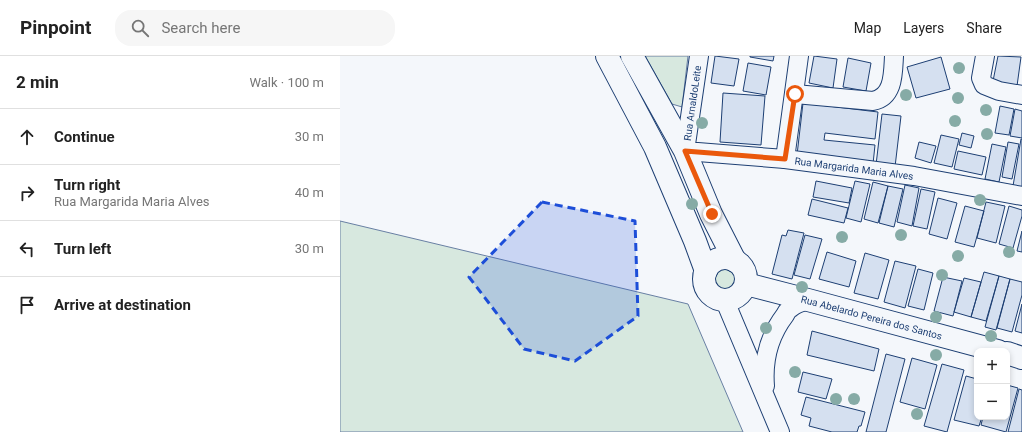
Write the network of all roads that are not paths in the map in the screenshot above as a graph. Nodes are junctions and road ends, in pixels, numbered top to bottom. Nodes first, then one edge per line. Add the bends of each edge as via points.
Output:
1 (608, 56) edge
2 (632, 56) edge
3 (699, 56) edge
4 (799, 56) edge
5 (894, 56) edge
6 (985, 56) edge
7 (795, 94) junction
8 (1022, 95) edge
9 (685, 151) junction
10 (785, 159) junction
11 (1022, 196) edge
12 (735, 261) junction
13 (706, 271) junction
14 (746, 284) junction
15 (808, 300) junction
16 (725, 301) junction
17 (987, 348) edge
18 (1010, 355) edge
19 (1022, 358) edge
20 (766, 395) junction
21 (780, 432) edge

1 - 13 main road via 655,147
2 - 9 main road
3 - 9 street, Rua ArnaldoLeite
4 - 7 street
5 - 7 street via 893,79 884,97 879,100
6 - 8 street via 981,78 984,85 999,92
7 - 10 street
9 - 10 street, Rua Margarida Maria Alves
9 - 12 main road
10 - 11 street, Rua Margarida Maria Alves via 914,176
12 - 13 main road via 722,258 710,265
12 - 14 main road via 745,271
13 - 16 main road via 704,285 712,296
14 - 15 main road, Rua Abelardo Pereira dos Santos
14 - 16 main road via 738,296
15 - 17 main road, Rua Abelardo Pereira dos Santos
15 - 20 street via 790,308 779,322 771,339 765,363
16 - 20 street
18 - 19 main road
20 - 21 street

